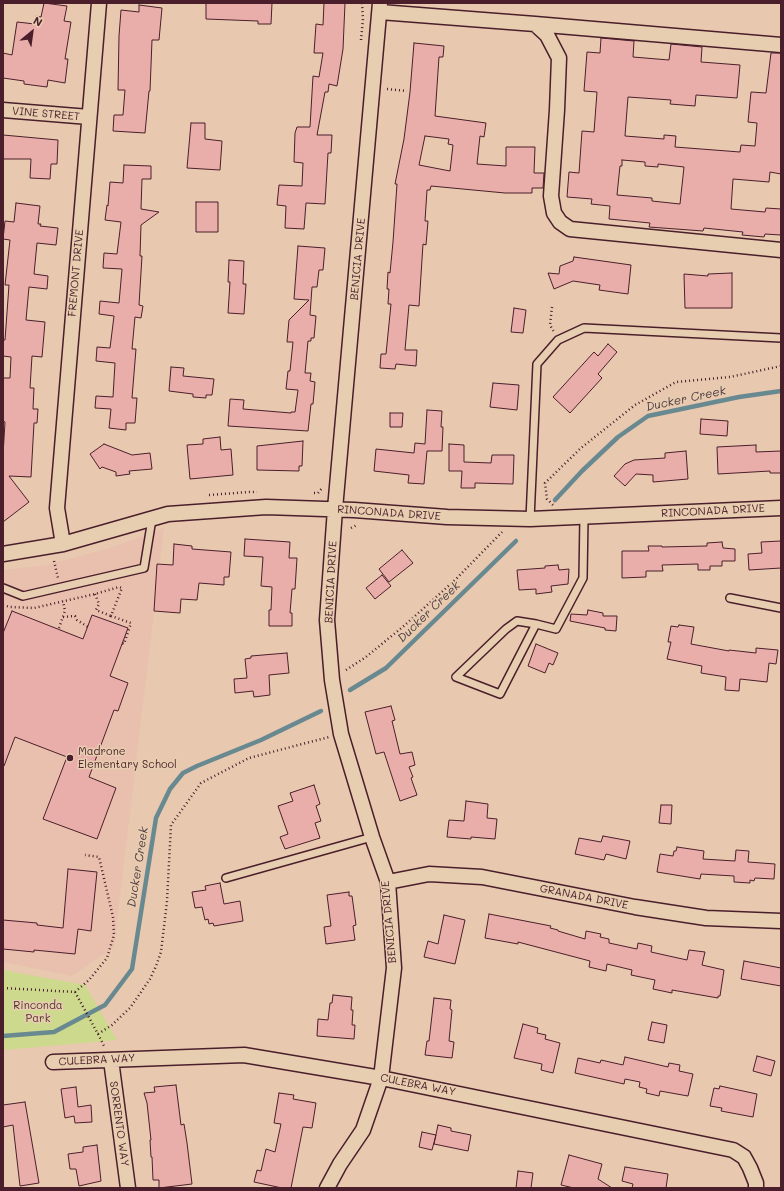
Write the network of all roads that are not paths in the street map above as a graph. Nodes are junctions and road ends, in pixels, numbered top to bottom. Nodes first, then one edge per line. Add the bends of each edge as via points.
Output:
1 (99, 3) edge
2 (380, 8) edge
3 (535, 24) junction
4 (781, 45) edge
5 (3, 110) edge
6 (89, 117) junction
7 (781, 250) edge
8 (781, 338) edge
9 (781, 508) edge
10 (335, 509) junction
11 (584, 518) junction
12 (152, 519) junction
13 (530, 519) junction
14 (63, 544) junction
15 (3, 554) edge
16 (3, 588) edge
17 (730, 598) dead end
18 (781, 608) edge
19 (536, 624) junction
20 (372, 837) junction
21 (226, 878) dead end
22 (388, 882) junction
23 (781, 921) edge
24 (111, 1060) junction
25 (53, 1062) dead end
26 (381, 1078) junction
27 (128, 1188) edge
28 (327, 1188) edge
29 (756, 1188) edge

1 - 6 street, FREMONT DRIVE
2 - 3 street
2 - 10 street, BENICIA DRIVE
3 - 4 street
3 - 7 street via 547,35 560,58 551,196 554,213 560,222 570,228
5 - 6 street, VINE STREET
6 - 14 street, FREMONT DRIVE via 58,508
8 - 13 lane via 584,328 558,339 537,364
9 - 11 street, RINCONADA DRIVE
10 - 12 street, RINCONADA DRIVE via 266,507 168,514
10 - 13 street, RINCONADA DRIVE via 447,518
10 - 20 street, BENICIA DRIVE via 327,620 332,680 341,734
11 - 13 street, RINCONADA DRIVE
11 - 19 lane via 583,578 556,629
12 - 14 street, RINCONADA DRIVE
12 - 16 lane via 144,568 23,596
14 - 15 street, RINCONADA DRIVE
17 - 18 lane
19 - 19 lane via 500,694 456,677 517,621
20 - 21 lane
20 - 22 street, BENICIA DRIVE
22 - 23 street, GRANADA DRIVE via 429,874 482,877 706,918
22 - 26 street, BENICIA DRIVE via 394,968
24 - 25 street, CULEBRA WAY
24 - 26 street, CULEBRA WAY via 244,1055
24 - 27 street, SORRENTO WAY
26 - 28 street, BENICIA DRIVE via 363,1130
26 - 29 street, CULEBRA WAY via 733,1150 744,1157

